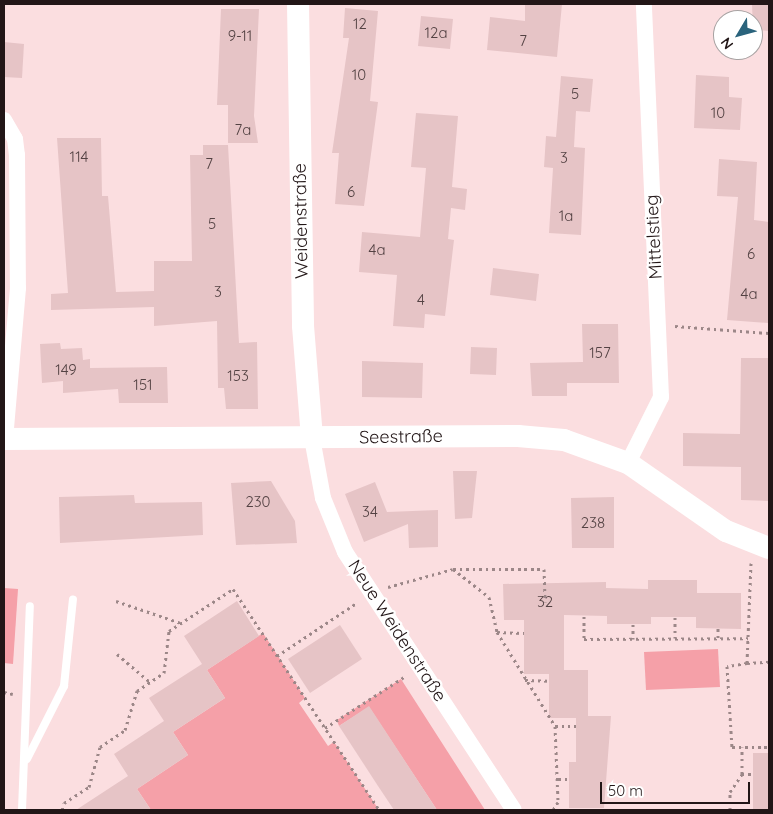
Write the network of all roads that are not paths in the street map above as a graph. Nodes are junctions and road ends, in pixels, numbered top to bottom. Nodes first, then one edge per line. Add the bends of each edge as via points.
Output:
1 (298, 4) edge
2 (644, 4) edge
3 (4, 120) edge
4 (312, 438) junction
5 (4, 439) edge
6 (628, 463) junction
7 (762, 546) edge
8 (73, 599) dead end
9 (30, 606) dead end
10 (27, 759) junction
11 (22, 810) edge
12 (514, 810) edge

1 - 4 street, Weidenstraße via 303,326
2 - 6 street, Mittelstieg via 661,397
3 - 5 street via 15,139 17,156 18,278 17,327
4 - 5 street, Seestraße
4 - 6 street, Seestraße via 535,437 598,448
4 - 12 street, Neue Weidenstraße via 323,498 346,552
6 - 7 street, Seestraße via 726,531
8 - 10 lane via 64,686
9 - 10 lane
10 - 11 lane

